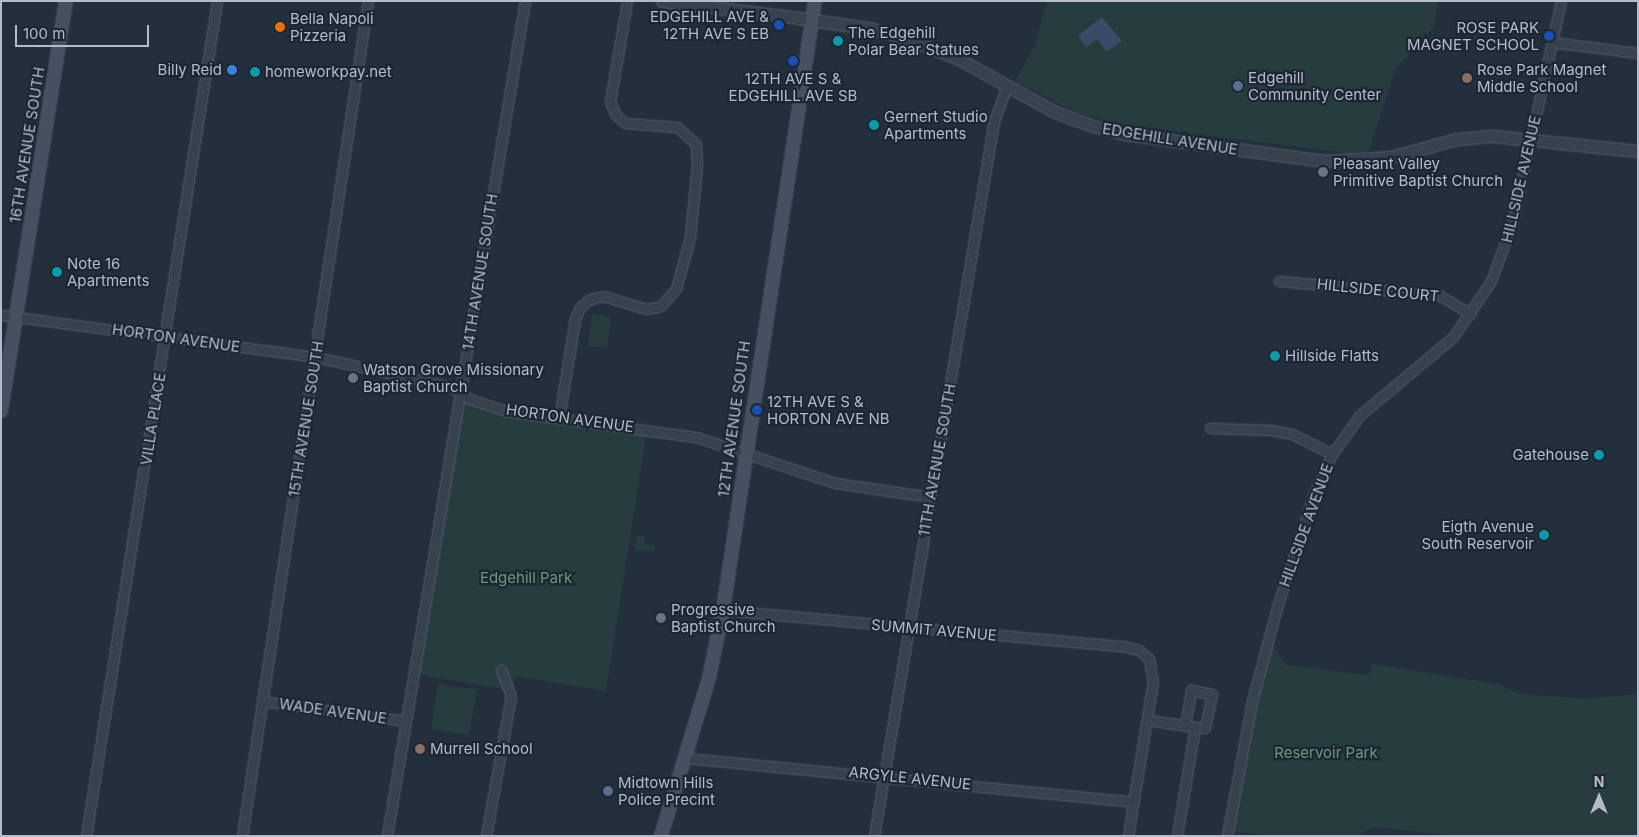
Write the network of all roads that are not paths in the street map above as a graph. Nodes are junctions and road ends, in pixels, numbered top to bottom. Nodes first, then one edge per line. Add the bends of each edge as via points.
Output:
1 (66, 1) edge
2 (217, 1) edge
3 (368, 1) edge
4 (525, 1) edge
5 (626, 1) edge
6 (664, 1) edge
7 (815, 1) edge
8 (1561, 1) edge
9 (810, 20) junction
10 (1552, 42) junction
11 (1638, 53) edge
12 (1007, 86) junction
13 (1532, 138) junction
14 (1638, 151) edge
15 (1279, 281) dead end
16 (1471, 314) junction
17 (1, 315) edge
18 (17, 317) junction
19 (167, 337) junction
20 (316, 357) junction
21 (460, 393) junction
22 (1, 411) edge
23 (560, 418) junction
24 (1210, 428) dead end
25 (745, 452) junction
26 (1332, 454) junction
27 (931, 497) junction
28 (723, 610) junction
29 (907, 628) junction
30 (502, 670) dead end
31 (262, 701) junction
32 (1147, 720) junction
33 (405, 721) junction
34 (1185, 725) junction
35 (1194, 727) junction
36 (686, 758) junction
37 (884, 775) junction
38 (1134, 802) junction
39 (86, 836) edge
40 (242, 836) edge
41 (387, 836) edge
42 (486, 836) edge
43 (661, 836) edge
44 (874, 836) edge
45 (1128, 836) edge
46 (1177, 836) edge
47 (1227, 836) edge

1 - 18 main road, 16TH AVENUE SOUTH
2 - 19 street, VILLA PLACE
3 - 20 street, 15TH AVENUE SOUTH
4 - 21 street, 14TH AVENUE SOUTH
5 - 23 street via 610,102 616,115 630,125 677,127 696,144 690,237 676,289 661,306 647,309 603,296 590,299 580,307 575,319
6 - 9 street, EDGEHILL AVENUE
7 - 9 main road, 12TH AVENUE SOUTH
8 - 10 street, HILLSIDE AVENUE
9 - 12 street, EDGEHILL AVENUE via 873,29 913,41 957,58
9 - 25 main road, 12TH AVENUE SOUTH
10 - 11 street
10 - 13 street, HILLSIDE AVENUE
12 - 13 street, EDGEHILL AVENUE via 1055,112 1093,126 1324,161 1391,157 1477,137
12 - 27 street, 11TH AVENUE SOUTH via 994,122
13 - 14 street, EDGEHILL AVENUE
13 - 16 street, HILLSIDE AVENUE via 1506,246 1494,275
15 - 16 street, HILLSIDE COURT via 1439,294
16 - 26 street, HILLSIDE AVENUE via 1440,349 1373,402
17 - 18 street, HORTON AVENUE
18 - 19 street, HORTON AVENUE
18 - 22 main road, 16TH AVENUE SOUTH
19 - 20 street, HORTON AVENUE
19 - 39 street, VILLA PLACE
20 - 21 street, HORTON AVENUE via 451,387
20 - 31 street, 15TH AVENUE SOUTH
21 - 23 street, HORTON AVENUE via 510,412
21 - 33 street, 14TH AVENUE SOUTH
23 - 25 street, HORTON AVENUE via 696,436
24 - 26 street via 1292,434
25 - 27 street, HORTON AVENUE via 835,483
25 - 28 main road, 12TH AVENUE SOUTH
26 - 47 street, HILLSIDE AVENUE via 1312,500 1261,665 1239,762
27 - 29 street, 11TH AVENUE SOUTH
28 - 29 street, SUMMIT AVENUE
28 - 36 main road, 12TH AVENUE SOUTH via 709,678
29 - 32 street, SUMMIT AVENUE via 1122,646 1144,653 1152,666 1153,681
29 - 37 street, 11TH AVENUE SOUTH
30 - 42 street via 511,696
31 - 33 street, WADE AVENUE
31 - 40 street, 15TH AVENUE SOUTH
32 - 34 street
32 - 38 street
33 - 41 street, 14TH AVENUE SOUTH
34 - 35 street
34 - 35 street via 1191,690 1212,694 1205,728
35 - 46 street
36 - 37 street, ARGYLE AVENUE
36 - 43 main road, 12TH AVENUE SOUTH
37 - 38 street, ARGYLE AVENUE
37 - 44 street, 11TH AVENUE SOUTH
38 - 45 street

